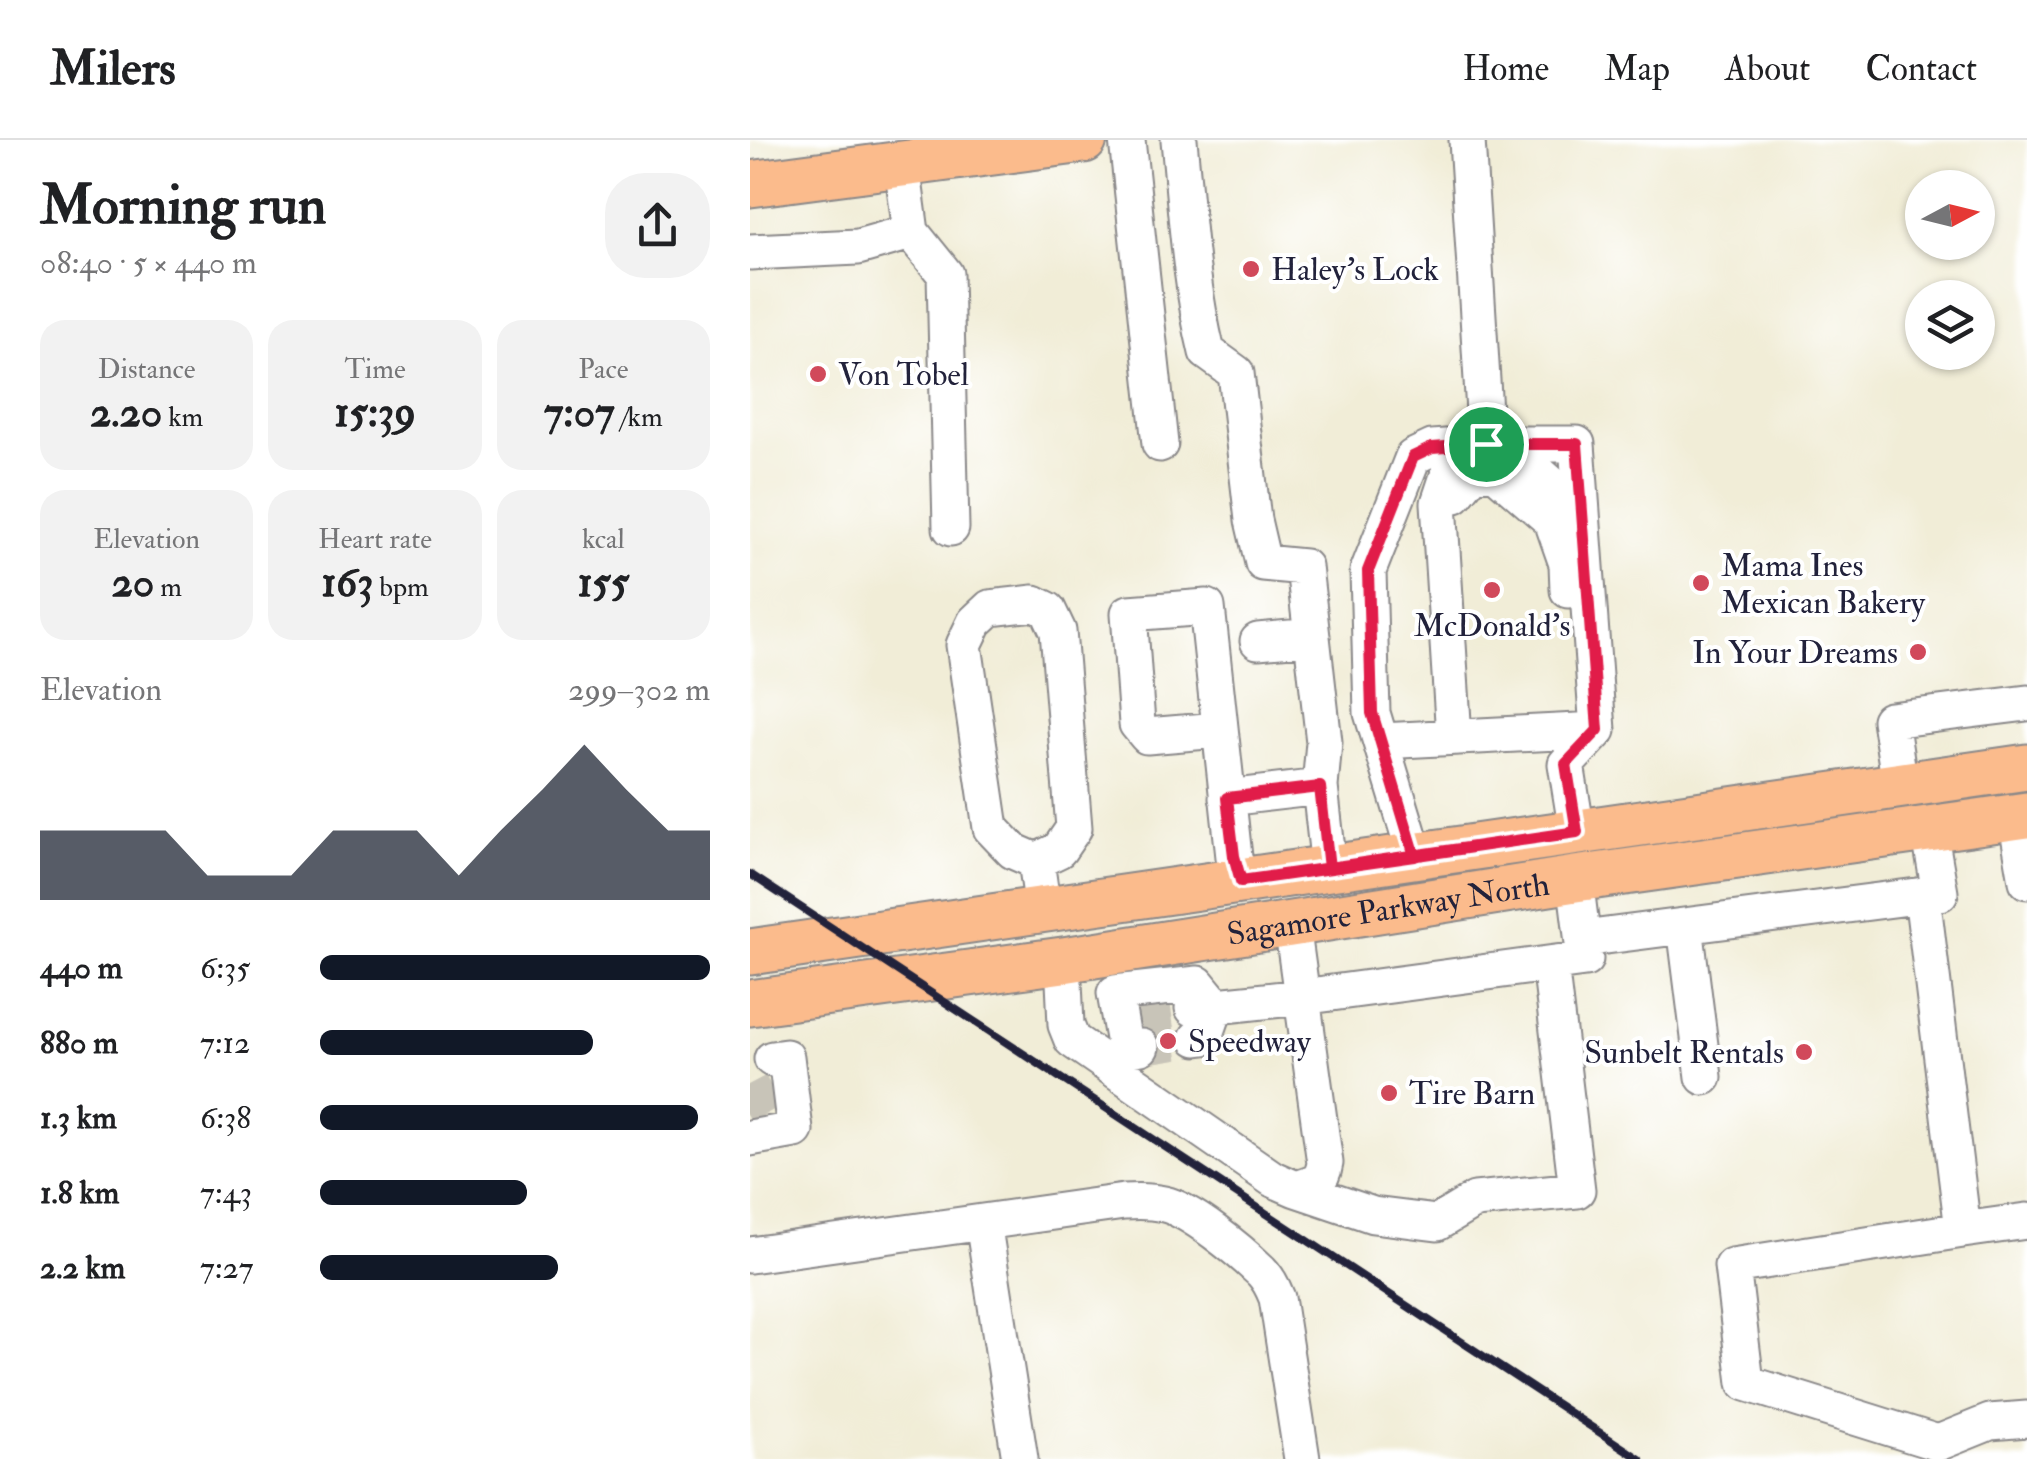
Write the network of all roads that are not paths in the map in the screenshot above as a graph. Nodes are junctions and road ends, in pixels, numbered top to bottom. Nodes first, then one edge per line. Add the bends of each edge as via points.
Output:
1 (1084, 140) edge
2 (1127, 140) edge
3 (1178, 140) edge
4 (1467, 140) edge
5 (911, 156) edge
6 (752, 178) edge
7 (911, 232) junction
8 (750, 252) edge
9 (1160, 444) dead end
10 (1490, 458) junction
11 (951, 528) dead end
12 (1312, 636) junction
13 (1258, 641) dead end
14 (2027, 703) edge
15 (1219, 730) dead end
16 (1587, 730) junction
17 (1461, 737) junction
18 (1381, 741) junction
19 (2027, 766) edge
20 (1900, 785) junction
21 (1320, 787) junction
22 (1227, 798) junction
23 (2022, 816) edge
24 (1929, 829) junction
25 (1577, 832) junction
26 (1415, 856) junction
27 (1036, 861) junction
28 (1329, 868) junction
29 (1575, 879) junction
30 (1241, 881) junction
31 (2027, 881) edge
32 (1922, 895) junction
33 (1043, 909) junction
34 (1292, 925) junction
35 (1685, 926) junction
36 (1582, 939) junction
37 (750, 952) edge
38 (1063, 960) junction
39 (1550, 964) junction
40 (1302, 997) junction
41 (758, 1002) edge
42 (1066, 1025) junction
43 (761, 1061) edge
44 (1704, 1077) dead end
45 (767, 1128) edge
46 (1296, 1189) junction
47 (2027, 1221) edge
48 (984, 1222) junction
49 (1963, 1230) junction
50 (750, 1256) edge
51 (2027, 1419) edge
52 (1020, 1459) edge
53 (1302, 1459) edge

1 - 5 main road
2 - 9 lane
3 - 12 lane via 1200,326 1207,352 1236,373 1262,563 1304,567
4 - 10 lane
5 - 6 main road
5 - 7 lane
7 - 8 lane via 858,247
7 - 11 lane via 946,274
10 - 16 lane via 1552,521 1566,564
10 - 16 lane via 1577,444
10 - 17 lane via 1449,473 1440,503
10 - 18 lane via 1432,448 1413,457 1368,571 1372,713
12 - 13 lane
12 - 21 lane via 1324,742
14 - 20 lane via 1890,720
15 - 22 lane
16 - 17 lane
16 - 25 lane via 1566,764
17 - 18 lane
18 - 26 lane
19 - 20 main road, Sagamore Parkway North
20 - 25 main road, Sagamore Parkway North
21 - 22 lane
21 - 28 lane
22 - 30 lane
23 - 24 main road, Sagamore Parkway North
23 - 31 lane
24 - 29 main road, Sagamore Parkway North
24 - 32 lane via 1940,893
25 - 26 main road, Sagamore Parkway North
26 - 28 main road, Sagamore Parkway North
27 - 27 lane via 1059,850 1074,828 1058,631 1048,610 1034,603 990,608 964,646 991,828 1013,851
27 - 33 lane
28 - 30 main road, Sagamore Parkway North
29 - 34 main road, Sagamore Parkway North
29 - 36 lane
30 - 33 main road, Sagamore Parkway North
32 - 35 lane
32 - 49 lane
33 - 37 main road, Sagamore Parkway North
34 - 38 main road, Sagamore Parkway North
34 - 40 lane
35 - 36 lane
35 - 44 lane
36 - 39 lane via 1585,959
38 - 41 main road, Sagamore Parkway North
38 - 42 lane
39 - 40 lane
39 - 46 lane via 1577,1190 1474,1200 1436,1222 1373,1215
40 - 42 lane via 1201,1018 1198,984 1115,994 1132,1028
40 - 46 lane via 1325,1163 1323,1176
41 - 43 lane
42 - 46 lane via 1072,1040
43 - 45 lane via 786,1057 795,1130
47 - 49 lane
48 - 50 lane
48 - 52 lane
48 - 53 lane via 1146,1201 1199,1221 1261,1271 1277,1298
49 - 51 lane via 1732,1266 1746,1383 1938,1443 1990,1422

